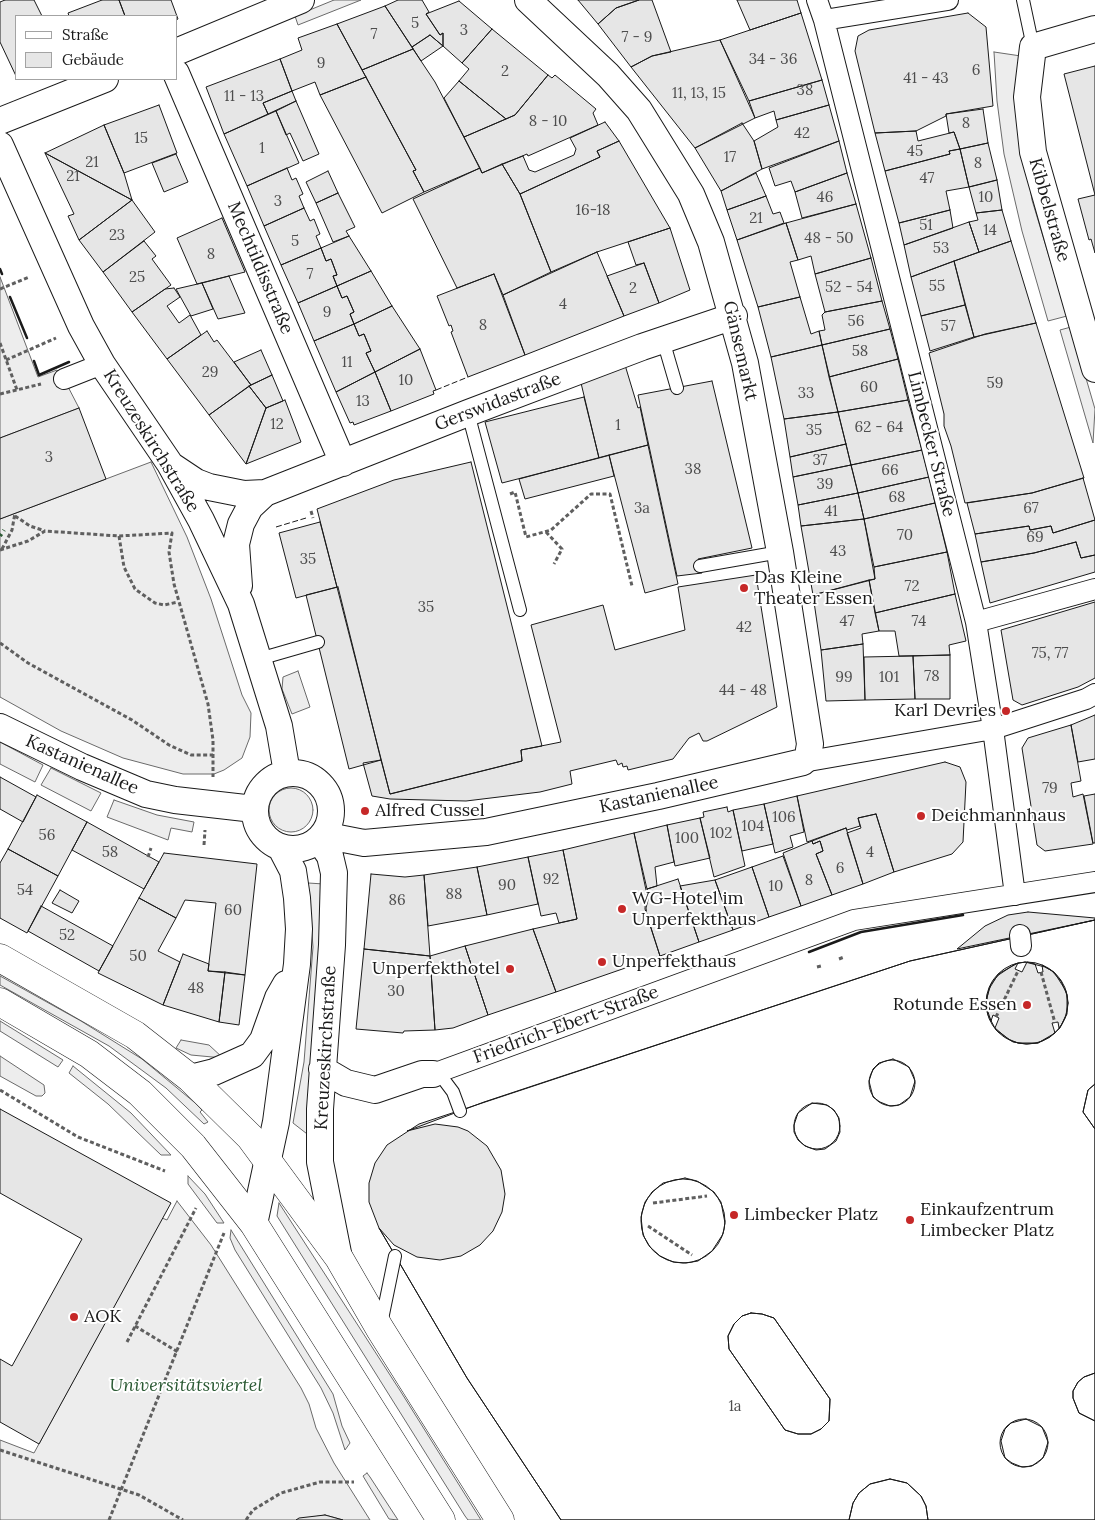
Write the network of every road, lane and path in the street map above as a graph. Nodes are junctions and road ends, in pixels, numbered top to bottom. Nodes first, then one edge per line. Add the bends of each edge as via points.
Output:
1 (301, 0) edge
2 (528, 0) edge
3 (817, 0) edge
4 (948, 0) edge
5 (1023, 0) edge
6 (824, 20) junction
7 (1095, 28) edge
8 (1033, 47) junction
9 (178, 51) edge
10 (178, 78) edge
11 (102, 80) edge
12 (0, 121) edge
13 (0, 145) edge
14 (16, 282) dead end
15 (0, 289) edge
16 (734, 316) junction
17 (0, 343) edge
18 (652, 344) junction
19 (39, 346) dead end
20 (6, 360) junction
21 (102, 364) junction
22 (1095, 369) edge
23 (64, 379) joint
24 (676, 388) dead end
25 (17, 390) junction
26 (0, 394) edge
27 (468, 413) junction
28 (343, 463) junction
29 (170, 464) junction
30 (265, 493) junction
31 (509, 494) dead end
32 (311, 511) dead end
33 (313, 518) dead end
34 (45, 531) junction
35 (546, 532) junction
36 (119, 536) junction
37 (1, 549) edge
38 (780, 552) junction
39 (708, 562) dead end
40 (554, 564) dead end
41 (632, 586) dead end
42 (1095, 589) edge
43 (178, 602) junction
44 (241, 604) junction
45 (520, 610) dead end
46 (976, 622) junction
47 (318, 642) dead end
48 (0, 643) edge
49 (259, 659) junction
50 (1095, 694) edge
51 (0, 727) edge
52 (993, 728) junction
53 (213, 755) junction
54 (803, 762) junction
55 (287, 773) junction
56 (213, 779) dead end
57 (254, 809) junction
58 (321, 837) junction
59 (151, 848) dead end
60 (282, 848) junction
61 (148, 856) dead end
62 (1095, 882) edge
63 (1015, 895) junction
64 (0, 958) edge
65 (844, 958) dead end
66 (839, 959) dead end
67 (297, 964) junction
68 (1019, 970) dead end
69 (1040, 972) dead end
70 (0, 1002) edge
71 (996, 1017) dead end
72 (1055, 1022) dead end
73 (322, 1069) junction
74 (433, 1074) junction
75 (190, 1078) junction
76 (0, 1090) edge
77 (460, 1110) dead end
78 (269, 1163) junction
79 (166, 1171) dead end
80 (707, 1196) dead end
81 (653, 1203) dead end
82 (196, 1208) dead end
83 (254, 1224) junction
84 (648, 1226) dead end
85 (221, 1242) dead end
86 (692, 1255) dead end
87 (395, 1256) dead end
88 (339, 1258) junction
89 (135, 1326) junction
90 (380, 1329) junction
91 (127, 1342) dead end
92 (178, 1352) junction
93 (0, 1450) edge
94 (354, 1482) dead end
95 (121, 1490) junction
96 (109, 1520) edge
97 (183, 1520) edge
98 (246, 1520) edge
99 (441, 1520) edge
100 (500, 1520) edge

1 - 9 street
2 - 16 street, Gänsemarkt via 613,81 654,132 700,213
3 - 6 street, Limbecker Straße
4 - 6 street
5 - 8 lane
6 - 46 street, Limbecker Straße
7 - 8 street
8 - 22 street, Kibbelstraße via 1027,97 1033,152
10 - 28 street, Mechtildisstraße
11 - 12 street
13 - 21 street, Kreuzeskirchstraße via 53,266
14 - 15 path
16 - 18 street, Gerswidastraße
16 - 38 street, Gänsemarkt
17 - 20 path
18 - 24 lane
18 - 27 street, Gerswidastraße
19 - 20 path
20 - 25 path
21 - 23 street
21 - 29 street, Kreuzeskirchstraße
23 - 25 path
25 - 26 path
27 - 28 street, Gerswidastraße
27 - 45 lane
28 - 30 street, Gerswidastraße
29 - 30 street, Gerswidastraße via 209,487 244,494
29 - 44 street, Kreuzeskirchstraße via 202,520
30 - 44 street, Gerswidastraße via 250,507 236,544
31 - 35 path via 515,492 526,537
32 - 33 path
34 - 36 path
34 - 37 path via 28,541
34 - 37 path via 30,526 15,515 12,530
35 - 40 path via 562,548
35 - 41 path via 591,494 610,494
36 - 43 path via 124,567 135,589 164,605
36 - 43 path via 172,533 169,552
38 - 39 lane
38 - 54 street, Gänsemarkt via 810,744
42 - 46 street
43 - 53 path via 208,704
44 - 49 street, Kreuzeskirchstraße
46 - 52 street, Limbecker Straße
47 - 49 lane
48 - 53 path via 28,664 132,720 170,745 191,754
49 - 55 street, Kreuzeskirchstraße via 279,726
50 - 52 street, Kastanienallee
51 - 57 street, Kastanienallee via 146,794
52 - 54 street, Kastanienallee
52 - 63 street, Limbecker Straße
53 - 56 path
54 - 58 street, Kastanienallee via 486,832 364,843
55 - 57 street via 265,785
55 - 58 street via 311,778 328,796 330,820
57 - 60 street via 263,836
58 - 60 street via 299,850
58 - 73 street, Kreuzeskirchstraße via 334,873
59 - 61 path
60 - 67 street, Kreuzeskirchstraße via 293,871 297,898
62 - 63 street, Friedrich-Ebert-Straße
63 - 74 street, Friedrich-Ebert-Straße via 854,920
64 - 75 main road via 135,1035
65 - 66 path
67 - 75 street, Kreuzeskirchstraße via 278,998 263,1040 252,1055 214,1072
67 - 78 street, Kreuzeskirchstraße
68 - 71 path
69 - 72 path
70 - 83 main road via 89,1054 140,1092 194,1146
73 - 74 street, Friedrich-Ebert-Straße via 346,1083 375,1090 422,1074
73 - 88 street, Kreuzeskirchstraße via 320,1162
74 - 77 lane via 444,1080 453,1092
75 - 78 main road via 250,1137
76 - 79 path via 78,1138
78 - 83 street, Kreuzeskirchstraße
78 - 88 main road
80 - 81 path
82 - 89 path
83 - 99 main road
84 - 86 path
85 - 92 path
87 - 90 lane
88 - 90 main road
89 - 91 path
89 - 92 path
90 - 100 main road
92 - 95 path
93 - 95 path
94 - 98 path via 320,1482 281,1493 253,1510
95 - 96 path
95 - 97 path via 138,1495

